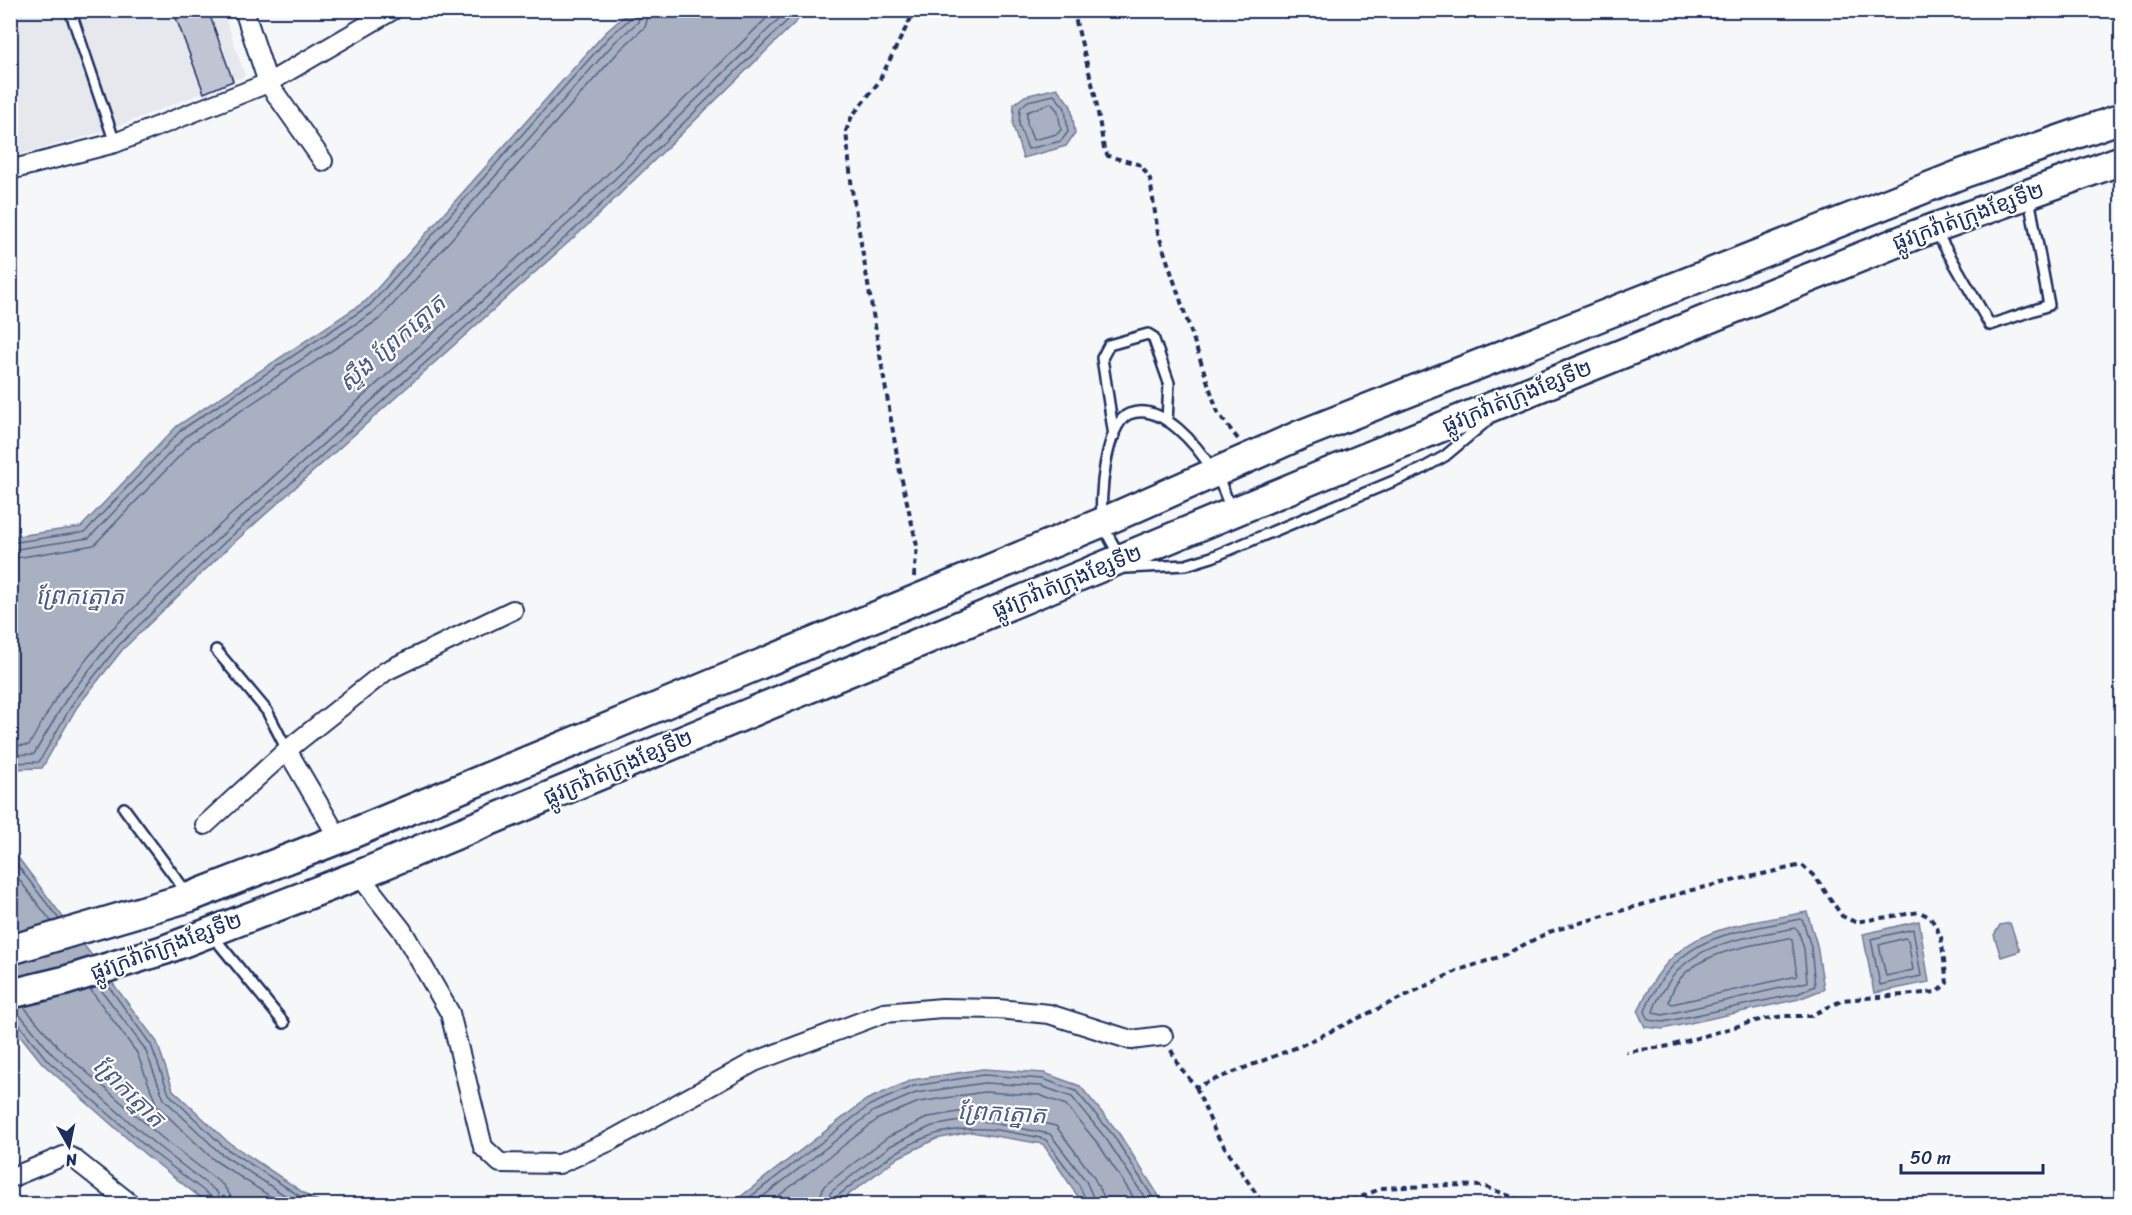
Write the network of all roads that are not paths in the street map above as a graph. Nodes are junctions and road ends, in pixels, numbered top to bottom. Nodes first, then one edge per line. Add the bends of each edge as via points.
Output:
1 (70, 10) edge
2 (244, 10) edge
3 (393, 10) edge
4 (268, 83) junction
5 (2121, 118) edge
6 (115, 143) junction
7 (323, 160) dead end
8 (2121, 160) edge
9 (10, 171) edge
10 (2028, 194) junction
11 (1934, 228) junction
12 (1513, 398) junction
13 (1167, 421) junction
14 (1300, 435) junction
15 (1114, 436) junction
16 (1215, 473) junction
17 (1317, 477) junction
18 (1232, 513) junction
19 (1103, 522) junction
20 (1109, 565) junction
21 (513, 610) dead end
22 (216, 650) dead end
23 (713, 684) junction
24 (729, 721) junction
25 (287, 750) junction
26 (124, 808) dead end
27 (206, 825) dead end
28 (339, 839) junction
29 (359, 875) junction
30 (190, 897) junction
31 (210, 932) junction
32 (10, 950) edge
33 (10, 994) edge
34 (285, 1023) dead end
35 (1164, 1036) road end
36 (10, 1178) edge
37 (130, 1204) edge

1 - 6 lane
2 - 4 street
3 - 4 street
4 - 6 street
4 - 7 street
5 - 14 main road, ផ្លូវក្រវ៉ាត់ក្រុងខ្សែទី២ via 1964,173
6 - 9 street
8 - 10 main road, ផ្លូវក្រវ៉ាត់ក្រុងខ្សែទី២
10 - 11 main road, ផ្លូវក្រវ៉ាត់ក្រុងខ្សែទី២
10 - 11 lane via 2049,304 1990,325
11 - 12 main road, ផ្លូវក្រវ៉ាត់ក្រុងខ្សែទី២
12 - 17 main road, ផ្លូវក្រវ៉ាត់ក្រុងខ្សែទី២
12 - 20 lane via 1445,456 1420,470 1223,552 1186,565
13 - 15 lane via 1152,413 1129,414 1123,417
13 - 15 lane via 1169,383 1153,337 1148,334 1109,345 1102,358
13 - 16 lane via 1186,437
14 - 16 main road, ផ្លូវក្រវ៉ាត់ក្រុងខ្សែទី២
14 - 17 main road
15 - 19 lane via 1102,471
16 - 18 lane
16 - 19 main road, ផ្លូវក្រវ៉ាត់ក្រុងខ្សែទី២
17 - 18 main road, ផ្លូវក្រវ៉ាត់ក្រុងខ្សែទី២
18 - 20 main road, ផ្លូវក្រវ៉ាត់ក្រុងខ្សែទី២
19 - 20 lane
19 - 23 main road, ផ្លូវក្រវ៉ាត់ក្រុងខ្សែទី២
20 - 24 main road, ផ្លូវក្រវ៉ាត់ក្រុងខ្សែទី២
21 - 25 street via 386,671
22 - 25 lane via 267,711
23 - 24 main road
23 - 28 main road, ផ្លូវក្រវ៉ាត់ក្រុងខ្សែទី២
24 - 29 main road, ផ្លូវក្រវ៉ាត់ក្រុងខ្សែទី២
25 - 27 street
25 - 28 street
26 - 30 lane
28 - 30 main road, ផ្លូវក្រវ៉ាត់ក្រុងខ្សែទី២
29 - 31 main road, ផ្លូវក្រវ៉ាត់ក្រុងខ្សែទី២
29 - 35 street via 402,930 450,1013 483,1148 500,1163 559,1164 608,1142 754,1062 884,1013 998,1009 1049,1014 1131,1040
30 - 32 main road, ផ្លូវក្រវ៉ាត់ក្រុងខ្សែទី២
31 - 33 main road, ផ្លូវក្រវ៉ាត់ក្រុងខ្សែទី២ via 74,978
31 - 34 lane
36 - 37 street via 66,1155

